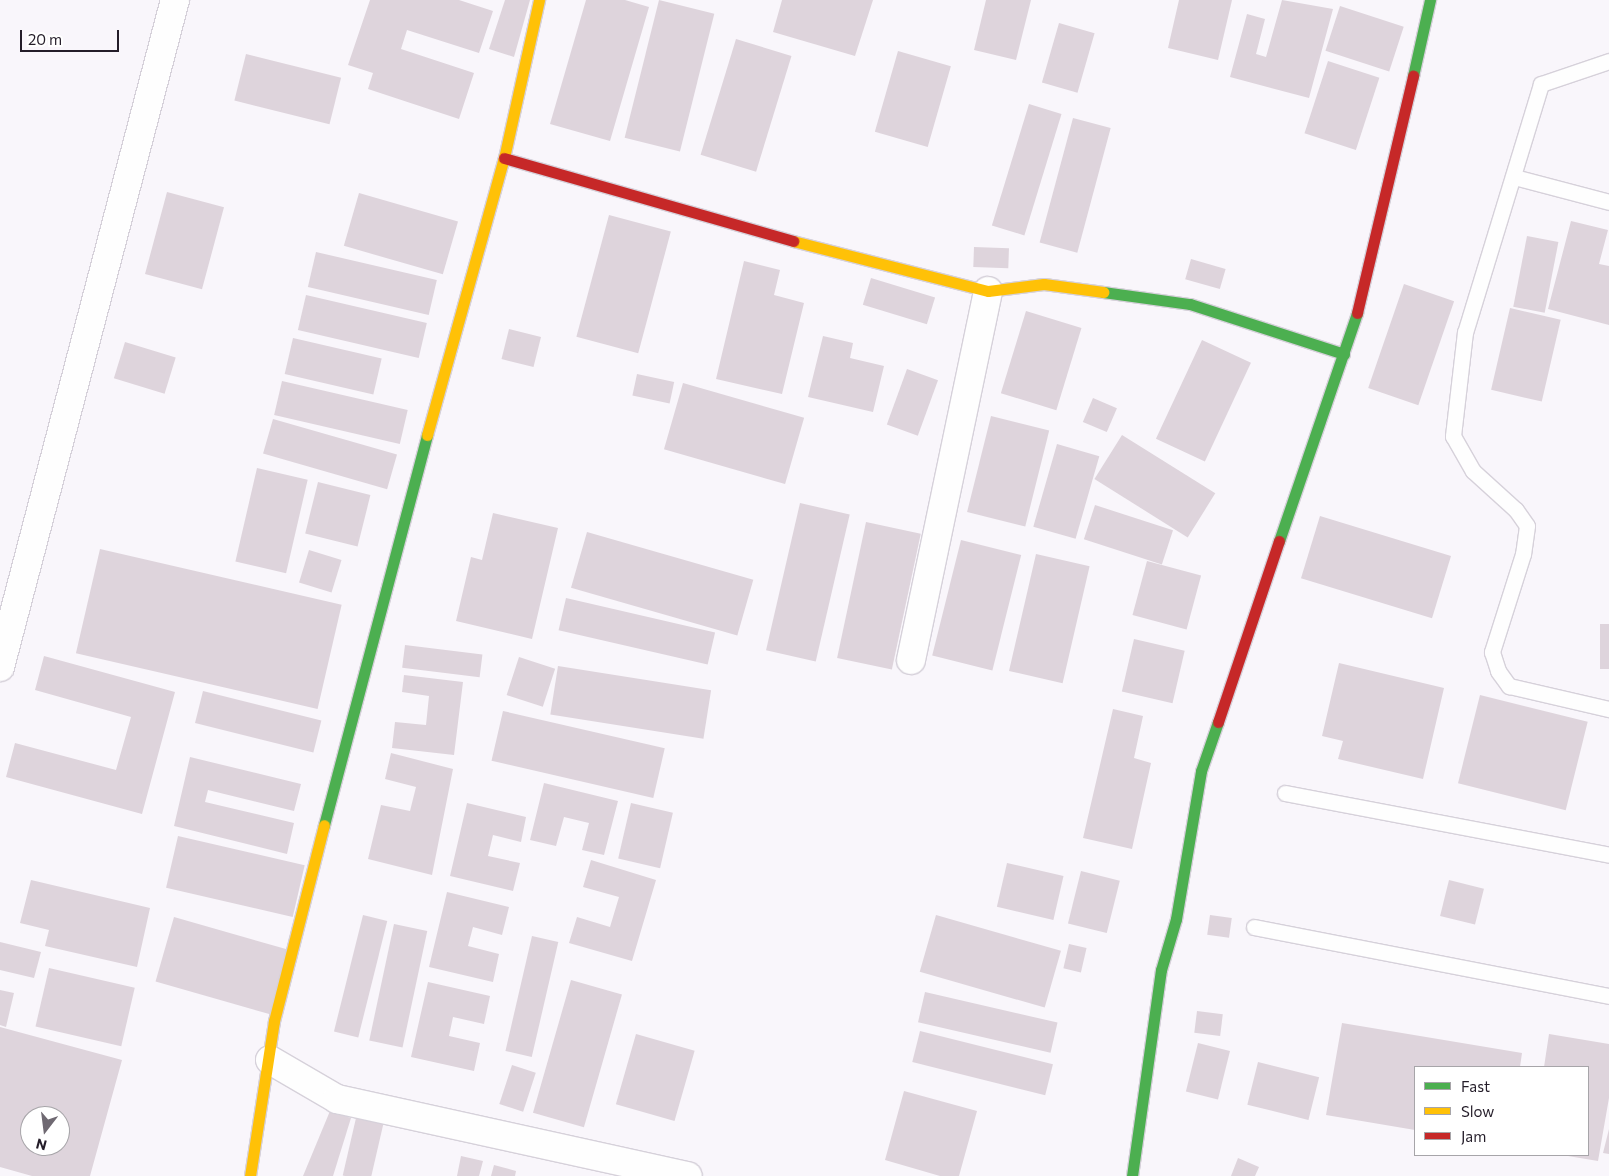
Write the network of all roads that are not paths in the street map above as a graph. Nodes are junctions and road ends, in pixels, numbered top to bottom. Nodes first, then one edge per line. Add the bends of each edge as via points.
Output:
1 (175, 0) edge
2 (539, 0) edge
3 (1430, 0) edge
4 (1609, 61) edge
5 (504, 158) junction
6 (1514, 177) junction
7 (1609, 202) edge
8 (988, 291) junction
9 (1344, 354) junction
10 (911, 660) dead end
11 (0, 667) edge
12 (1609, 708) edge
13 (1285, 793) dead end
14 (1609, 855) edge
15 (1254, 927) dead end
16 (1609, 996) edge
17 (270, 1060) junction
18 (250, 1176) edge
19 (688, 1176) edge
20 (1132, 1176) edge

1 - 11 street
2 - 5 street
3 - 9 street via 1361,302
4 - 6 lane via 1540,84
5 - 8 street via 909,274
5 - 17 street via 387,581 274,1020
6 - 7 lane
6 - 12 lane via 1465,332 1454,436 1473,471 1516,510 1527,526 1523,554 1492,652 1509,686
8 - 9 street via 1044,284 1190,304
8 - 10 street
9 - 20 street via 1201,771 1176,919 1161,970
13 - 14 lane
15 - 16 lane
17 - 18 street
17 - 19 street via 337,1099

